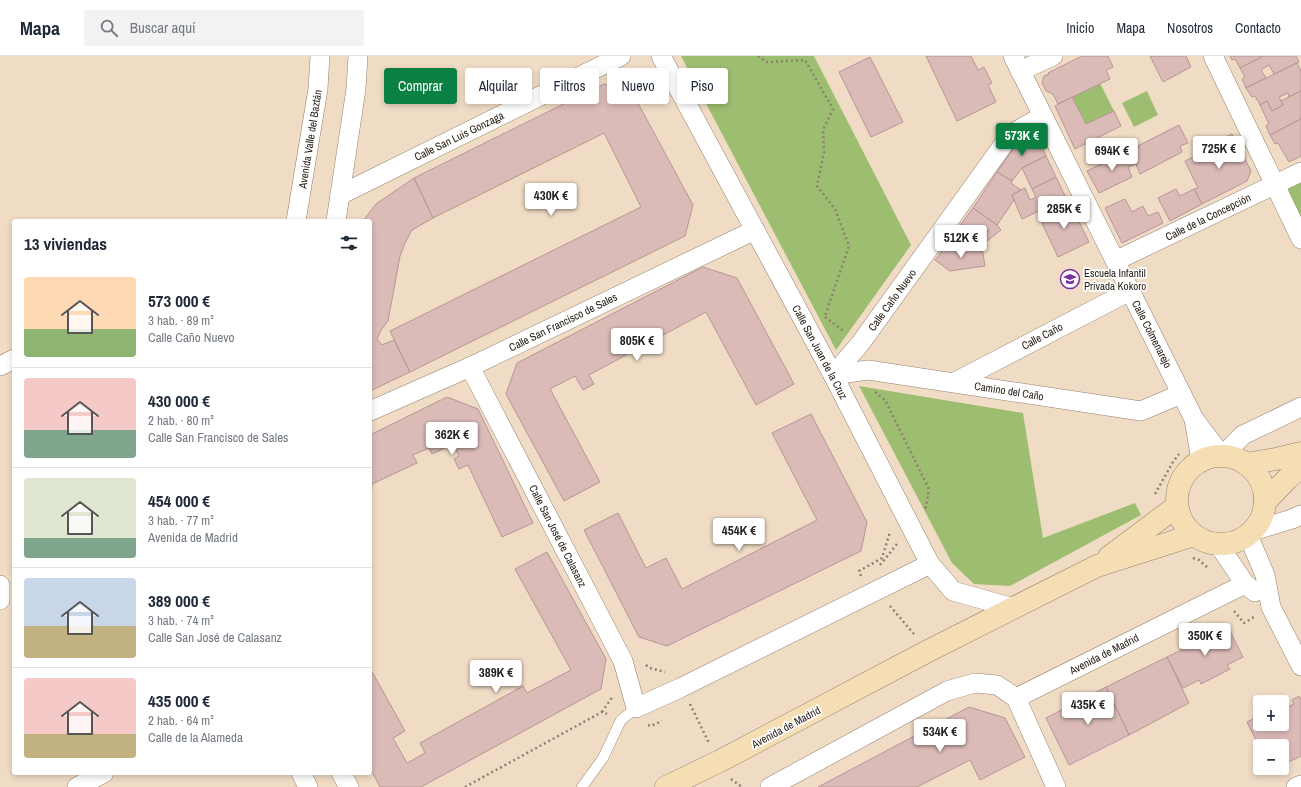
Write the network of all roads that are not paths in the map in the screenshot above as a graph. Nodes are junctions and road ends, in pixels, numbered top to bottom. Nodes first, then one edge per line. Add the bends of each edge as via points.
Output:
1 (320, 56) edge
2 (358, 56) edge
3 (621, 56) edge
4 (661, 56) edge
5 (1053, 56) edge
6 (1213, 56) edge
7 (1016, 64) edge
8 (1043, 116) junction
9 (1301, 172) edge
10 (1275, 185) junction
11 (340, 195) junction
12 (296, 219) edge
13 (336, 219) edge
14 (755, 230) junction
15 (1301, 239) edge
16 (1115, 261) junction
17 (1130, 291) junction
18 (12, 360) edge
19 (0, 366) edge
20 (470, 367) junction
21 (833, 375) junction
22 (955, 382) junction
23 (1182, 394) junction
24 (1301, 407) edge
25 (372, 410) edge
26 (1194, 419) junction
27 (1301, 453) edge
28 (1222, 456) junction
29 (1201, 460) junction
30 (1246, 464) junction
31 (1301, 467) edge
32 (1265, 502) junction
33 (1177, 506) junction
34 (1301, 515) edge
35 (1250, 533) junction
36 (1194, 535) junction
37 (1218, 544) junction
38 (930, 564) junction
39 (1097, 566) junction
40 (1245, 584) junction
41 (1271, 607) junction
42 (1013, 608) junction
43 (1300, 663) edge
44 (1016, 698) junction
45 (636, 708) junction
46 (100, 775) edge
47 (302, 775) edge
48 (342, 775) edge
49 (1301, 785) edge
50 (77, 787) edge
51 (308, 787) edge
52 (349, 787) edge
53 (582, 787) edge
54 (666, 787) edge
55 (770, 787) edge
56 (1056, 787) edge
57 (1296, 787) edge

1 - 12 street, Avenida Valle del Baztán via 318,89
2 - 11 street via 356,89
3 - 11 street, Calle San Luis Gonzaga
4 - 14 street, Calle San Juan de la Cruz
5 - 7 street
6 - 10 street
7 - 8 street, Calle Colmenarejo
8 - 16 street, Calle Colmenarejo
8 - 21 street, Calle Caño Nuevo via 1011,134 860,344
9 - 10 street, Calle de la Concepción
10 - 15 street
10 - 16 street, Calle de la Concepción
11 - 13 street
14 - 20 street, Calle San Francisco de Sales
14 - 21 street, Calle San Juan de la Cruz
16 - 17 street, Calle Colmenarejo
17 - 22 street, Calle Caño
17 - 23 street, Calle Colmenarejo
18 - 19 street
20 - 25 street, Calle San Francisco de Sales
20 - 45 street, Calle San José de Calasanz via 623,662
21 - 22 street, Camino del Caño via 868,370
21 - 38 street, Calle San Juan de la Cruz
22 - 23 street, Camino del Caño via 1141,411
23 - 26 street, Calle Colmenarejo
24 - 28 street via 1243,435
26 - 28 street, Calle Colmenarejo
26 - 29 street, Calle Colmenarejo
27 - 30 main road
28 - 29 main road
28 - 30 main road via 1235,458
29 - 33 main road via 1190,468 1182,480 1177,493
30 - 32 main road via 1260,481
31 - 32 main road
32 - 35 main road via 1261,517
33 - 36 main road via 1180,517
33 - 39 main road, Avenida de Madrid
34 - 35 street
35 - 37 main road via 1228,544
35 - 41 street via 1265,575
36 - 37 main road via 1205,542
36 - 39 main road, Avenida de Madrid
37 - 40 street
38 - 42 street, Calle San Juan de la Cruz via 953,591
38 - 45 street
39 - 42 main road, Avenida de Madrid
40 - 41 street
40 - 44 street, Avenida de Madrid
41 - 43 street
42 - 54 main road, Avenida de Madrid
44 - 55 street via 997,685 975,683 948,691
44 - 56 street
45 - 53 lane via 621,720 603,758
46 - 50 street
47 - 51 street
48 - 52 street
49 - 57 street

